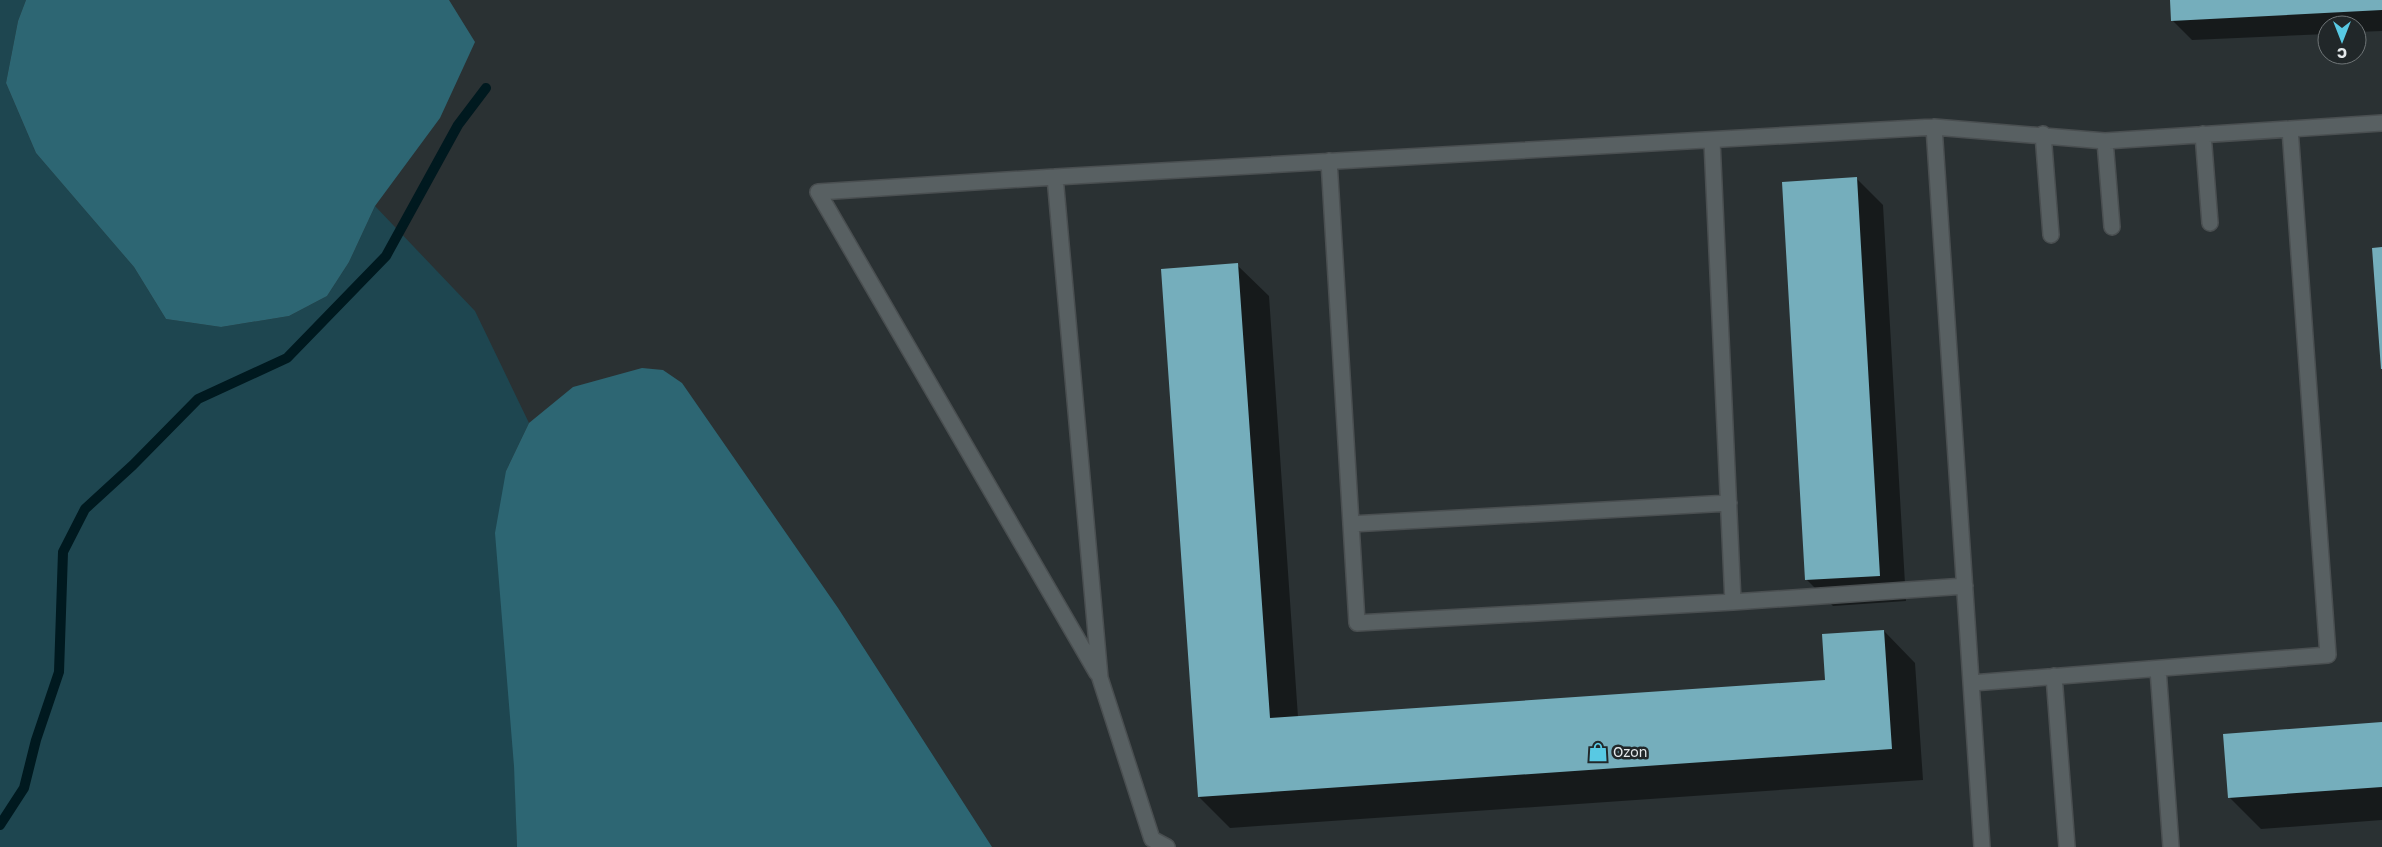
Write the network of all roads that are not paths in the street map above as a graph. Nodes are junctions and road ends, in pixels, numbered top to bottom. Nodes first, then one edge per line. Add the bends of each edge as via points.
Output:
1 (2382, 123) edge
2 (1934, 127) junction
3 (2290, 129) junction
4 (2043, 134) junction
5 (2203, 134) junction
6 (1712, 141) junction
7 (2105, 141) junction
8 (1329, 161) junction
9 (1055, 177) junction
10 (2210, 223) dead end
11 (2112, 227) dead end
12 (2050, 235) dead end
13 (1728, 503) junction
14 (1351, 524) junction
15 (1965, 586) junction
16 (1733, 602) junction
17 (2158, 669) junction
18 (2054, 676) junction
19 (1100, 678) junction
20 (1972, 682) junction
21 (1167, 847) edge
22 (1982, 847) edge
23 (2067, 847) edge
24 (2171, 847) edge

1 - 3 lane
2 - 4 lane
2 - 6 lane
2 - 15 lane
3 - 5 lane
3 - 17 lane via 2328,655
4 - 7 lane
4 - 12 lane
5 - 7 lane
5 - 10 lane
6 - 8 lane
6 - 13 lane
7 - 11 lane
8 - 9 lane
8 - 14 lane
9 - 19 lane
9 - 19 lane via 818,192
13 - 14 lane
13 - 16 lane
14 - 16 lane via 1357,623
15 - 16 lane
15 - 20 lane
17 - 18 lane
17 - 24 lane
18 - 20 lane
18 - 23 lane
19 - 21 lane via 1152,839
20 - 22 lane

